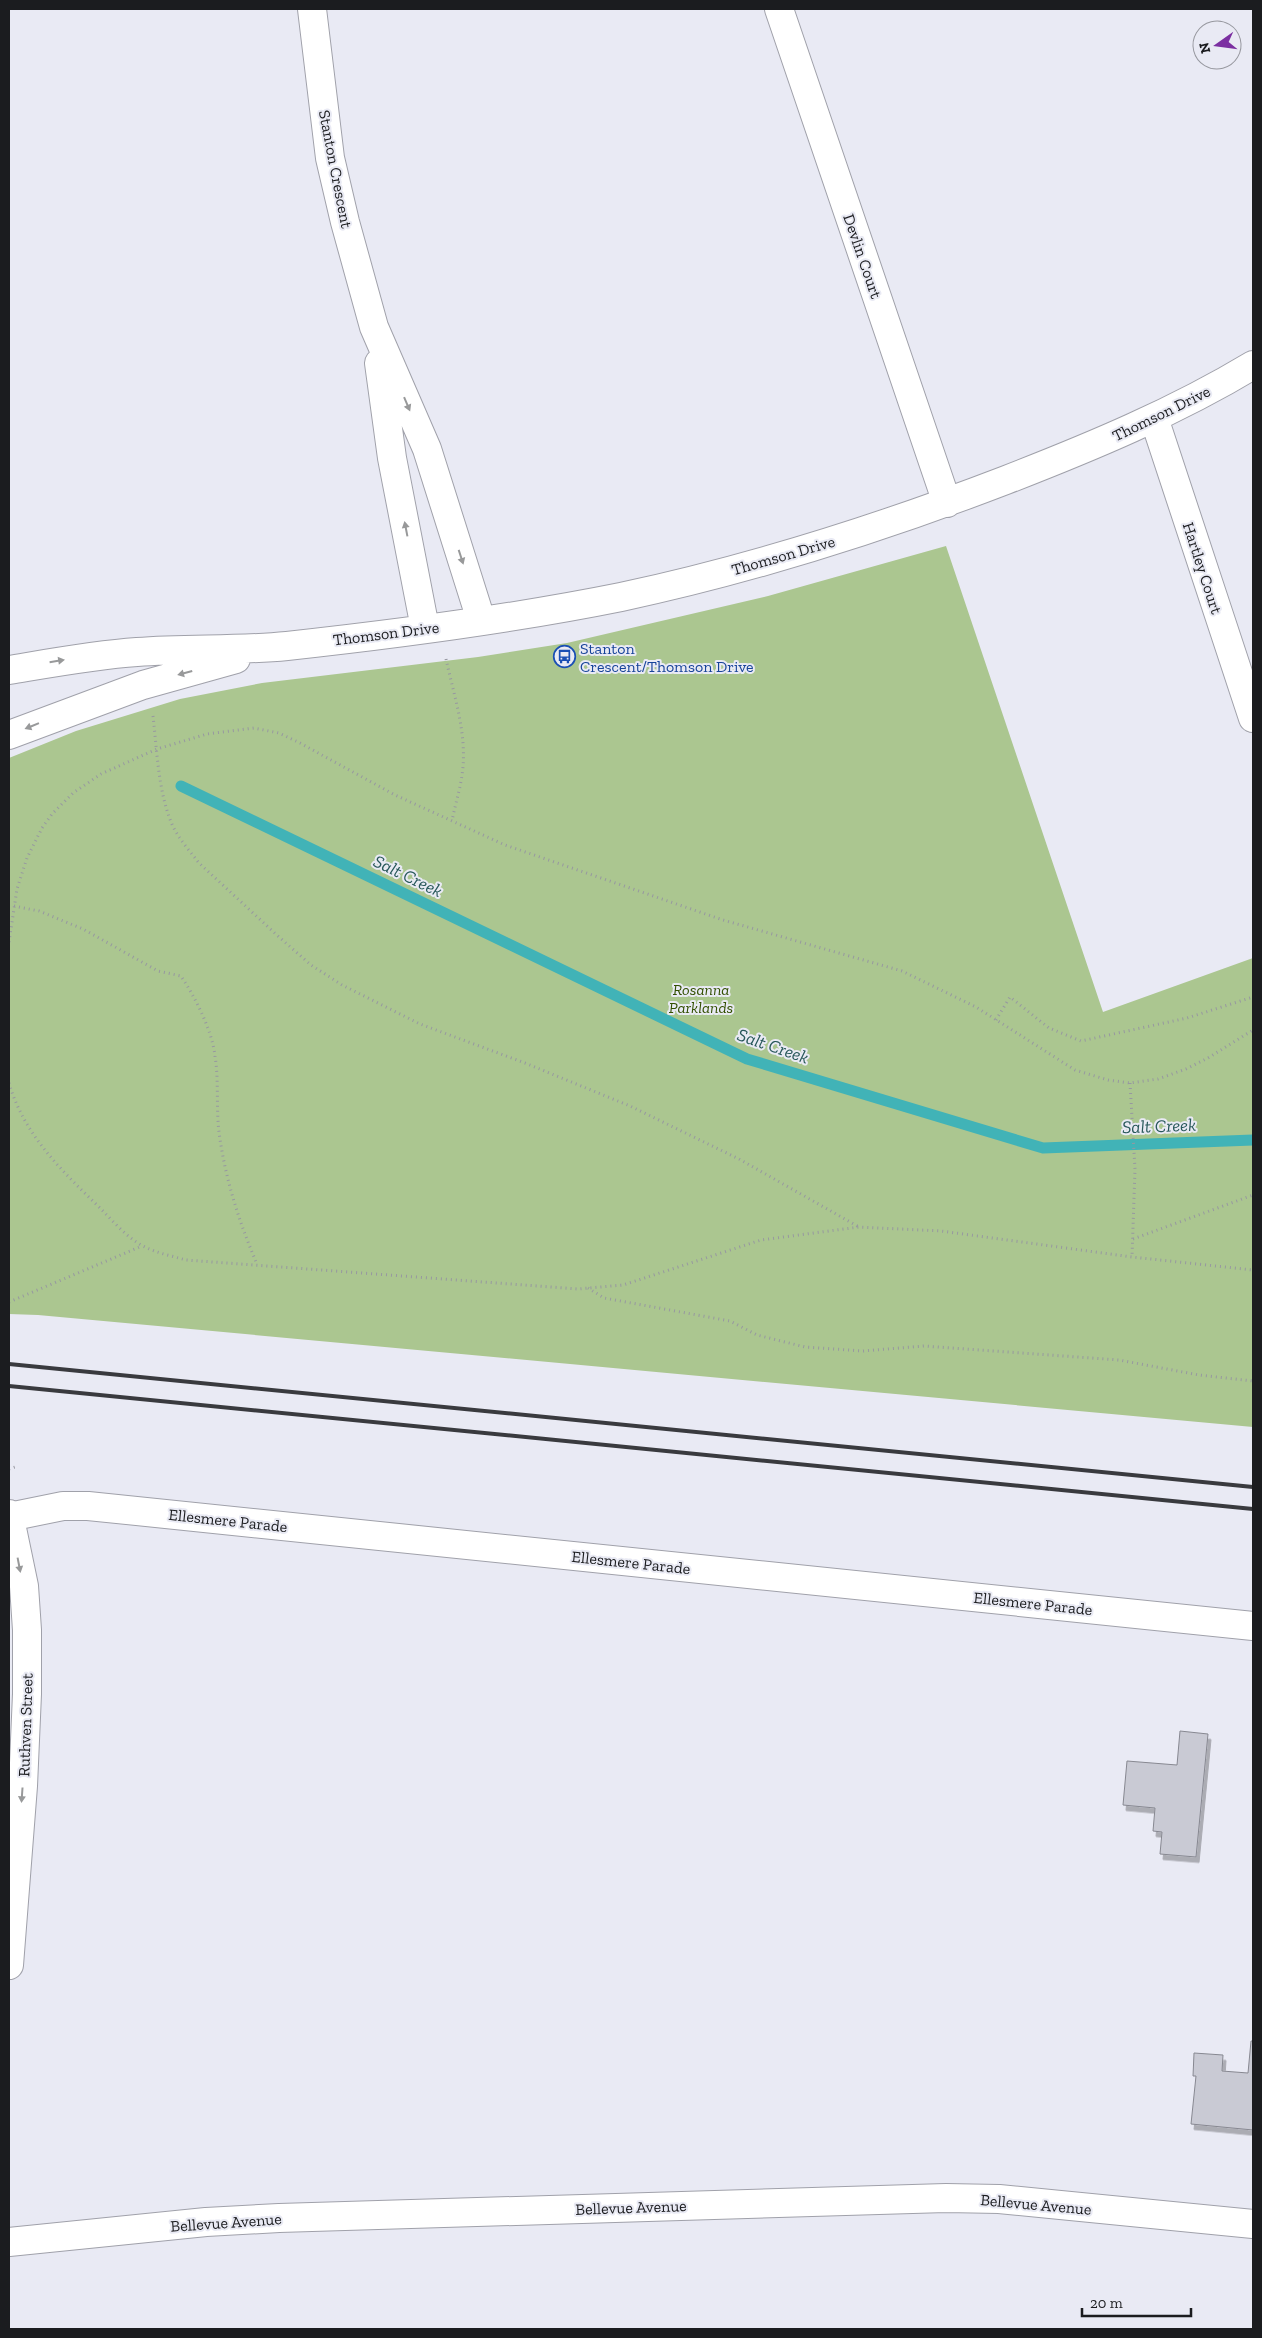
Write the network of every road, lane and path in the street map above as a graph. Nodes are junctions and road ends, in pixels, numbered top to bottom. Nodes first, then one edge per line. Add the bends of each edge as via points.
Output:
1 (312, 9) edge
2 (779, 9) edge
3 (374, 326) junction
4 (1253, 365) edge
5 (1154, 418) junction
6 (947, 502) junction
7 (481, 620) junction
8 (432, 627) junction
9 (283, 646) junction
10 (9, 670) edge
11 (149, 683) junction
12 (1253, 718) edge
13 (9, 735) edge
14 (157, 749) junction
15 (452, 820) junction
16 (14, 906) junction
17 (9, 942) edge
18 (1253, 997) edge
19 (996, 1020) junction
20 (1253, 1030) edge
21 (1130, 1082) junction
22 (9, 1083) edge
23 (1253, 1195) edge
24 (859, 1227) junction
25 (1133, 1239) junction
26 (142, 1246) junction
27 (1132, 1257) junction
28 (257, 1264) junction
29 (1253, 1270) edge
30 (588, 1288) junction
31 (9, 1302) edge
32 (1253, 1381) edge
33 (15, 1467) dead end
34 (9, 1469) edge
35 (9, 1516) edge
36 (1253, 1626) edge
37 (18, 1694) edge
38 (10, 1934) edge
39 (9, 1965) edge
40 (1253, 2224) edge
41 (9, 2242) edge

1 - 3 street, Stanton Crescent via 330,158
2 - 6 street, Devlin Court
3 -> 7 street, Stanton Crescent via 427,449
8 -> 3 street, Stanton Crescent via 392,458
4 - 5 street, Thomson Drive
5 - 6 street, Thomson Drive
5 - 12 street, Hartley Court
6 - 7 street, Thomson Drive via 860,533 695,579 620,597
7 - 8 street, Thomson Drive
8 - 9 street, Thomson Drive
8 - 15 path via 457,704 462,747 462,774
10 -> 9 street, Thomson Drive via 62,660 137,652
9 -> 11 street, Thomson Drive
11 -> 13 street, Thomson Drive
11 - 14 path
14 - 15 path via 229,730 254,728 278,733 395,795
14 - 16 path via 101,774 73,793 52,814 34,841 20,875
14 - 24 path via 163,798 171,823 183,844 199,863 312,965 342,985 420,1024 534,1066 638,1110 739,1159
15 - 19 path via 505,845 723,920 902,971
16 - 17 path
16 - 28 path via 48,914 83,929 158,971 181,976 197,999 215,1055 219,1131 227,1172 241,1226
18 - 19 path via 1187,1018 1081,1040 1048,1028 1010,996
19 - 21 path via 1075,1070 1108,1080
20 - 21 path via 1186,1069 1158,1079
21 - 25 path via 1135,1169
22 - 26 path via 15,1104 45,1152
23 - 25 path
24 - 27 path via 941,1231
24 - 30 path via 761,1240 623,1285
25 - 27 path
26 - 28 path via 186,1260
26 - 31 path
27 - 29 path
28 - 30 path
30 - 32 path via 604,1298 730,1320 757,1335 805,1347 863,1351 924,1346 1119,1360
33 - 34 path
35 - 36 street, Ellesmere Parade via 63,1506 88,1506
35 -> 37 street, Ruthven Street via 24,1586 27,1630
37 -> 38 street, Ruthven Street via 23,1786
38 - 39 street, Ruthven Street
40 - 41 street, Bellevue Avenue via 999,2199 946,2198 278,2218

